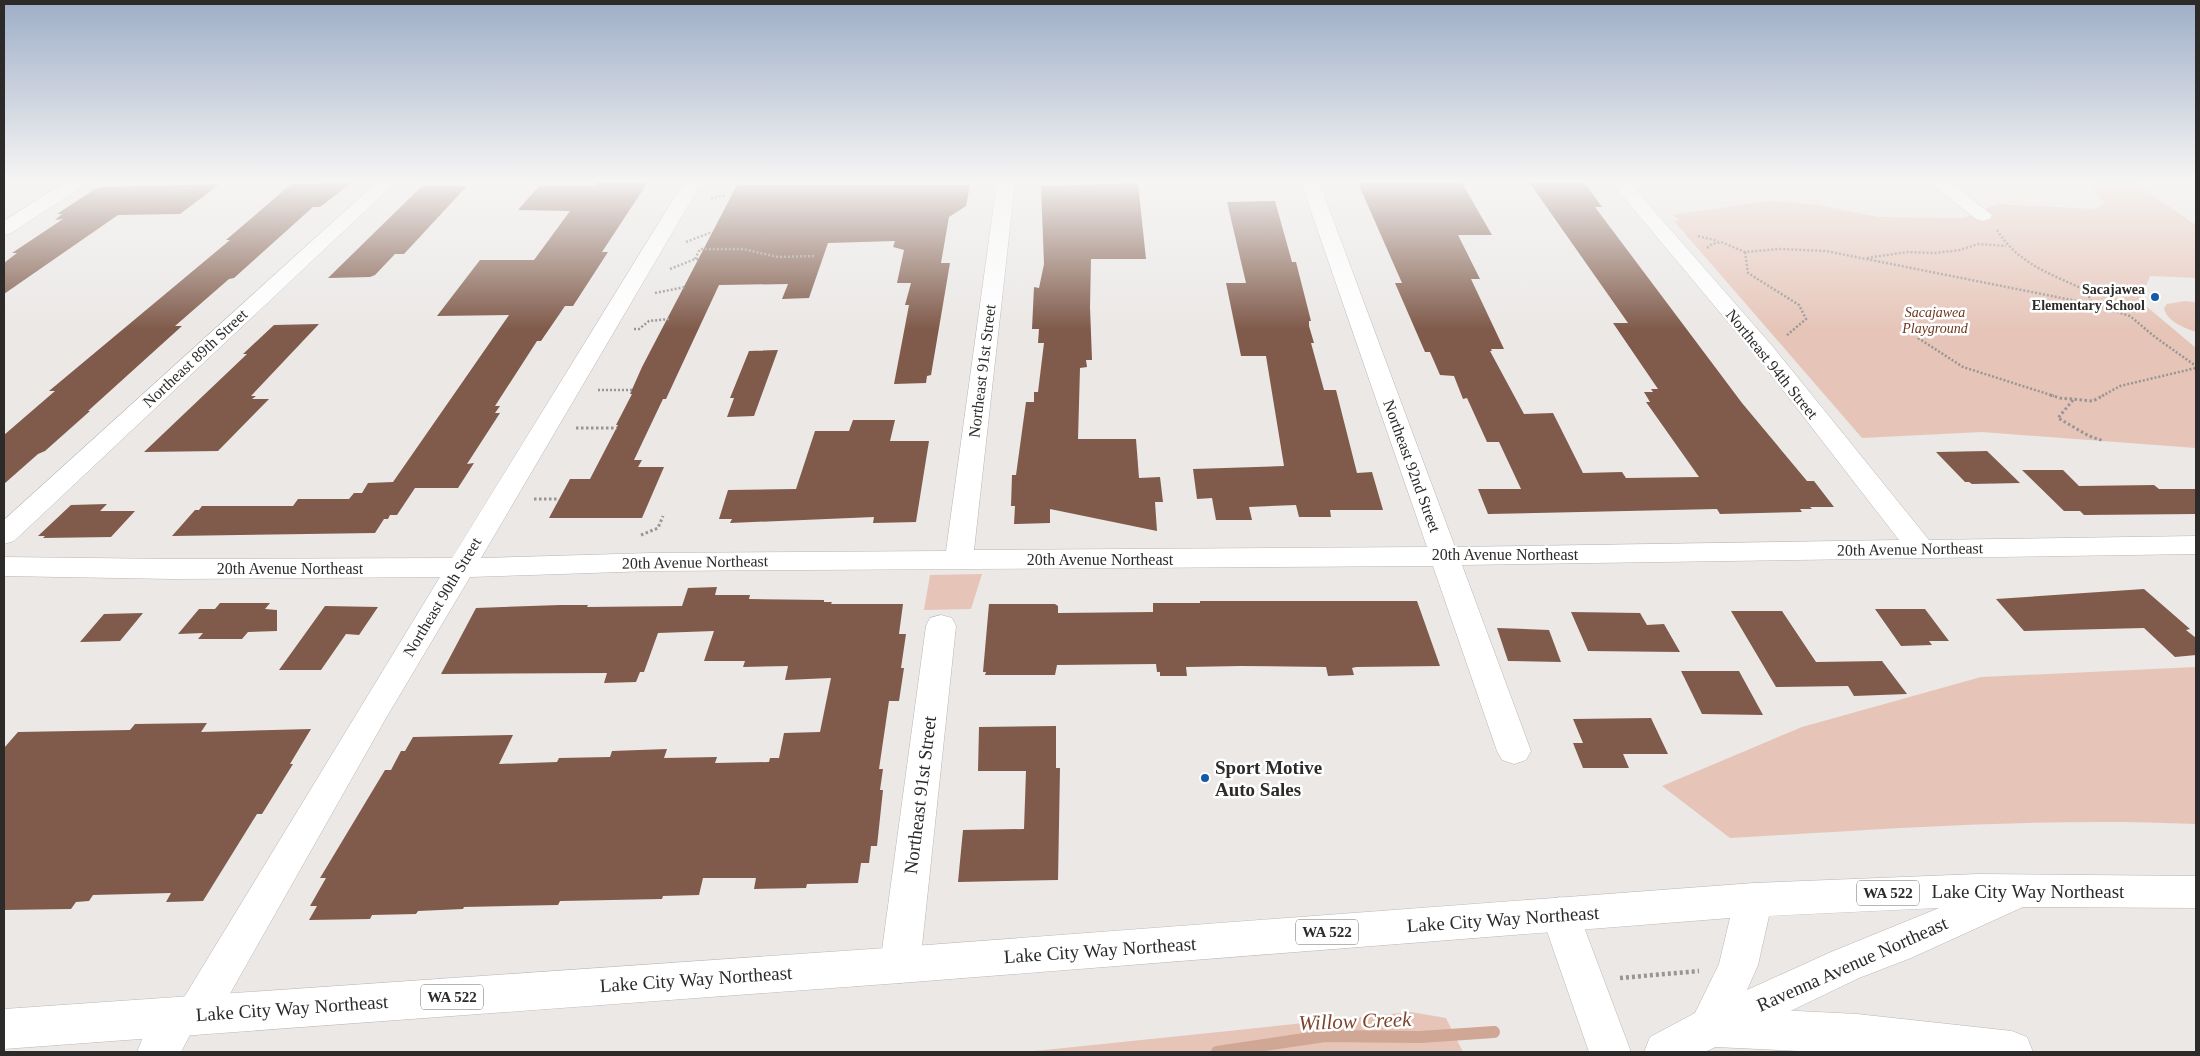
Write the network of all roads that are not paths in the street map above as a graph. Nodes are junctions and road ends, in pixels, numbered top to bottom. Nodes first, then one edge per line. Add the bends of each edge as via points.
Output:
1 (334, 231) edge
2 (663, 231) edge
3 (1000, 231) edge
4 (1328, 231) edge
5 (1661, 231) edge
6 (4, 535) edge
7 (2196, 545) edge
8 (1921, 549) junction
9 (1443, 554) junction
10 (959, 560) junction
11 (4, 566) edge
12 (460, 567) junction
13 (941, 626) dead end
14 (1514, 751) dead end
15 (2022, 889) junction
16 (2196, 892) edge
17 (1754, 900) junction
18 (1560, 914) junction
19 (900, 965) junction
20 (187, 1016) junction
21 (1710, 1027) junction
22 (4, 1029) edge
23 (158, 1052) edge
24 (1610, 1052) edge
25 (1666, 1052) edge
26 (2012, 1052) edge

1 - 6 street, Northeast 89th Street
2 - 12 street, Northeast 90th Street
3 - 10 street, Northeast 91st Street
4 - 9 street, Northeast 92nd Street
5 - 8 street, Northeast 94th Street via 1766,353
7 - 8 street, 20th Avenue Northeast
8 - 9 street, 20th Avenue Northeast
9 - 10 street, 20th Avenue Northeast
9 - 14 street, Northeast 92nd Street
10 - 12 street, 20th Avenue Northeast
11 - 12 street, 20th Avenue Northeast
12 - 20 street, Northeast 90th Street
13 - 19 street, Northeast 91st Street
15 - 16 street, Lake City Way Northeast / WA 522
15 - 17 street, Lake City Way Northeast / WA 522
15 - 21 street, Ravenna Avenue Northeast
17 - 18 street, Lake City Way Northeast / WA 522
17 - 21 street via 1738,965
18 - 19 street, Lake City Way Northeast / WA 522
18 - 24 street
19 - 20 street, Lake City Way Northeast / WA 522
20 - 22 street, Lake City Way Northeast / WA 522
20 - 23 street, Northeast 90th Street
21 - 25 street, Ravenna Avenue Northeast
21 - 26 street, Ravenna Avenue Northeast via 1857,1034

